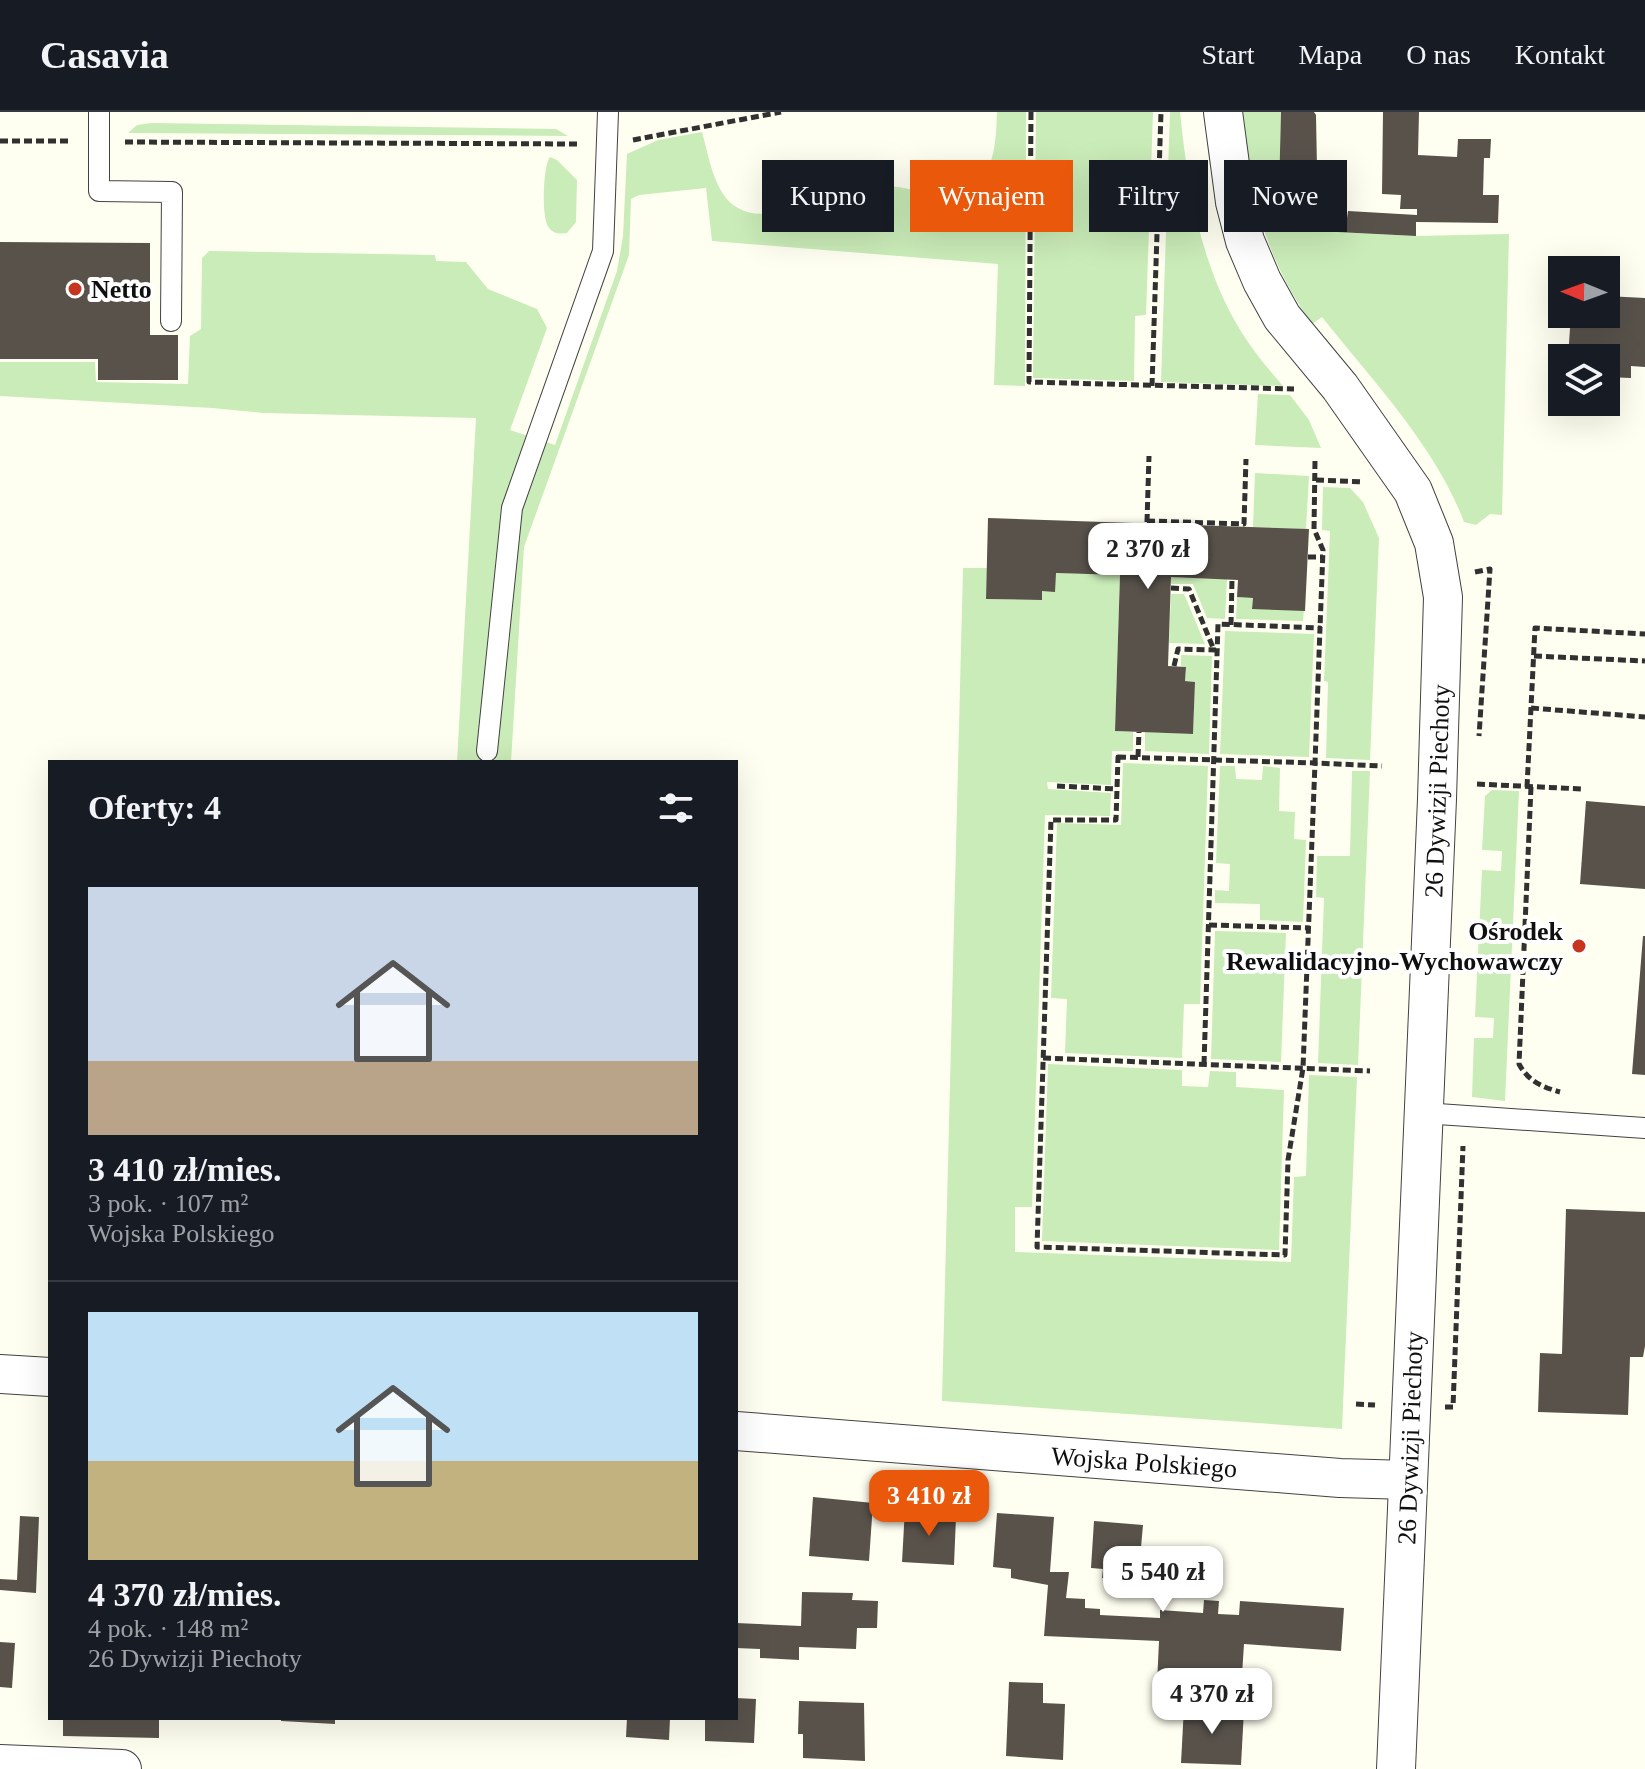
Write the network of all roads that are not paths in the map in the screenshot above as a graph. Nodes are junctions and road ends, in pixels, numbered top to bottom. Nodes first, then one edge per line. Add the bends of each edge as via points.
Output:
1 (99, 112) edge
2 (608, 112) edge
3 (1223, 112) edge
4 (171, 321) dead end
5 (487, 751) dead end
6 (1423, 1113) junction
7 (1645, 1128) edge
8 (0, 1374) edge
9 (48, 1377) edge
10 (738, 1431) edge
11 (1408, 1480) junction
12 (0, 1764) edge
13 (122, 1769) edge
14 (1396, 1769) edge

1 - 4 lane via 99,191 172,192
2 - 5 lane via 603,251 510,518
3 - 6 street, 26 Dywizji Piechoty via 1235,202 1262,281 1413,491 1437,554 1444,618
6 - 7 lane
6 - 11 street, 26 Dywizji Piechoty
8 - 9 street
10 - 11 street, Wojska Polskiego
11 - 14 street, 26 Dywizji Piechoty
12 - 13 street

